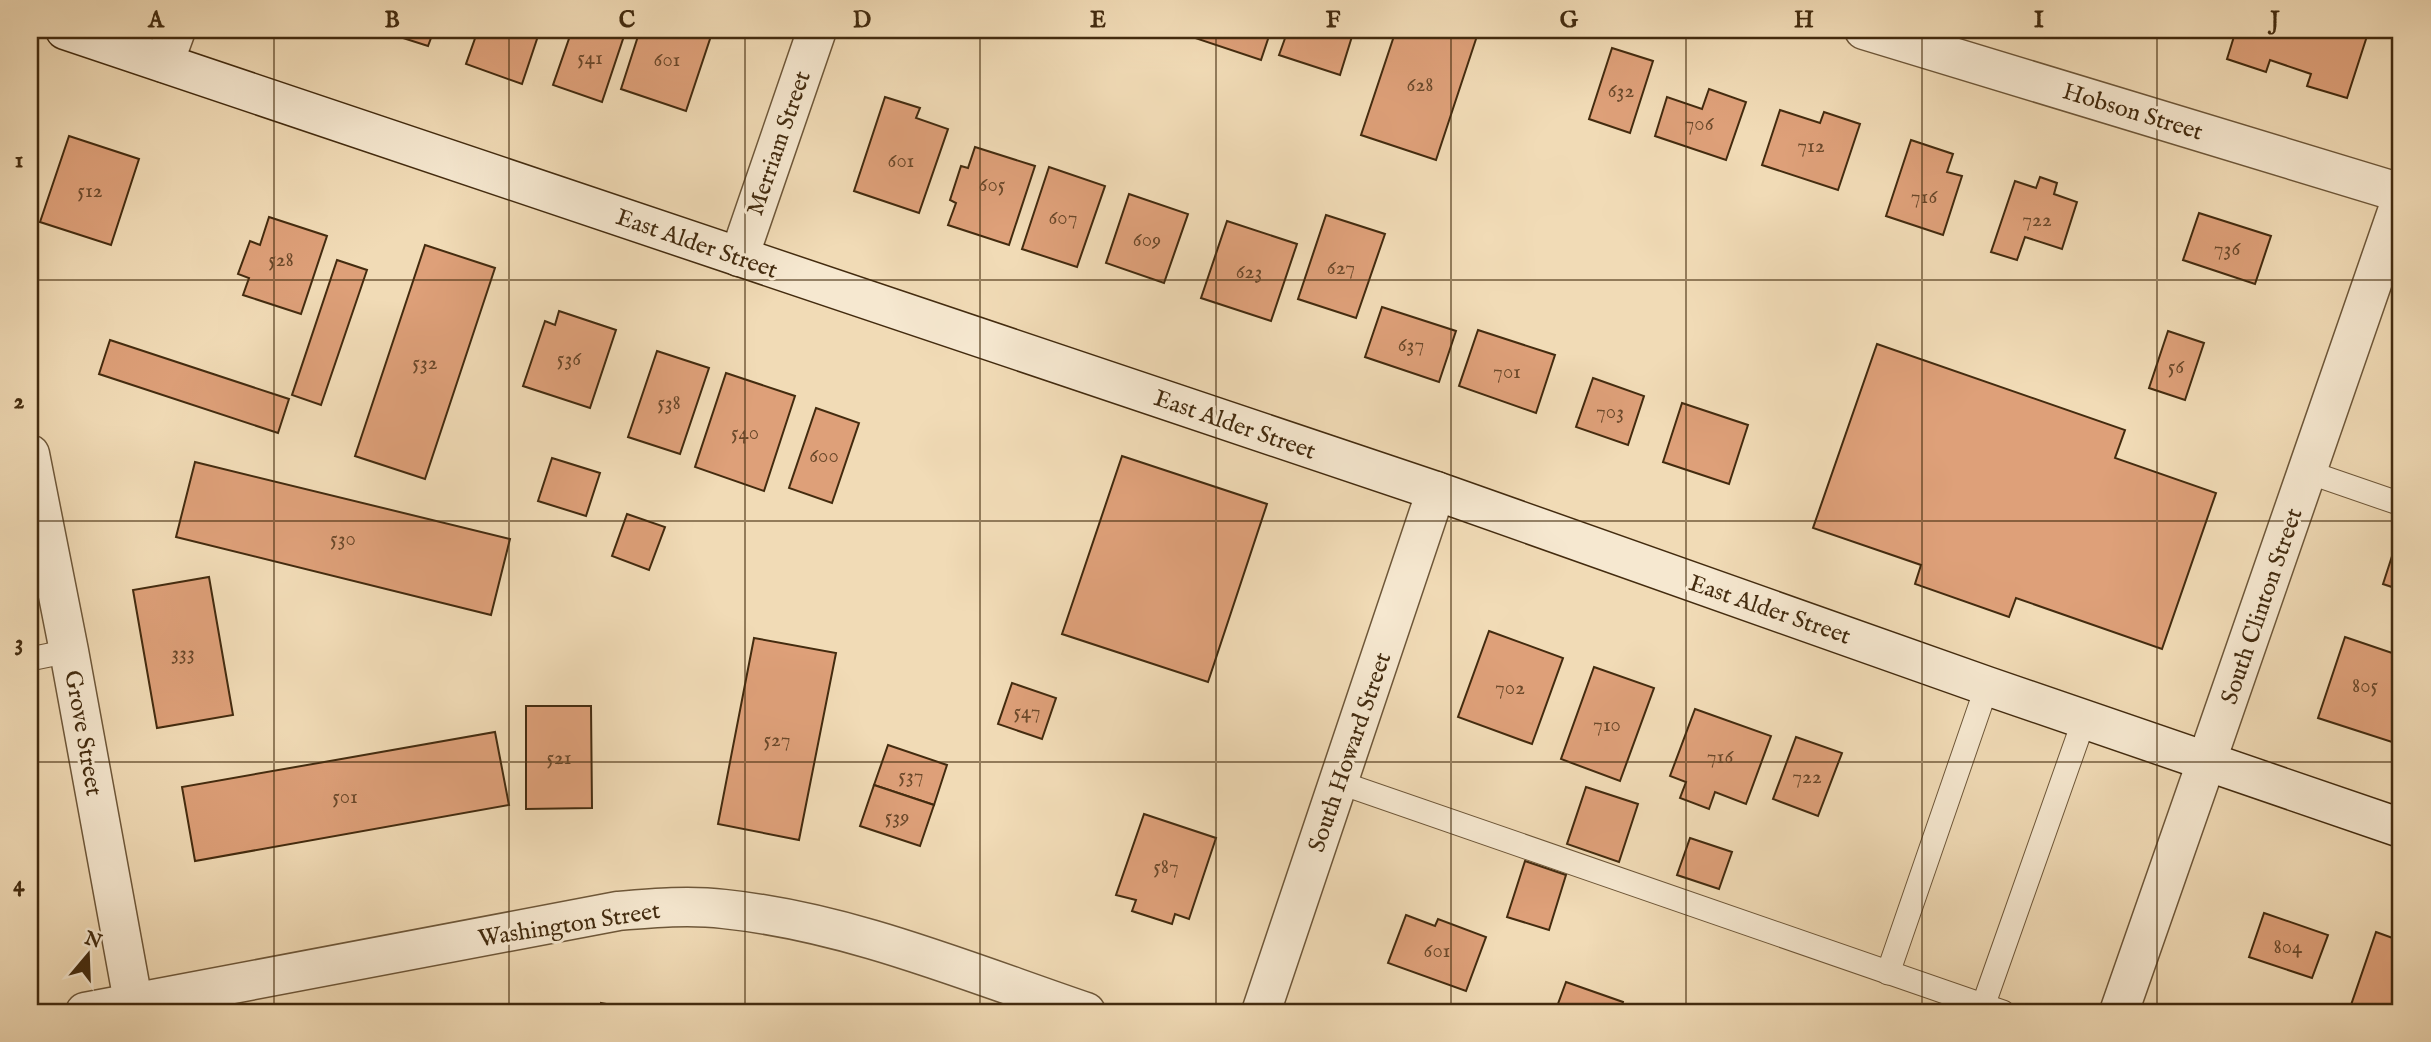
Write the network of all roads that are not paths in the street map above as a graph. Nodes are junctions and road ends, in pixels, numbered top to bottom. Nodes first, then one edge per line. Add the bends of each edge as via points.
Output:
1 (65, 30) edge
2 (817, 30) edge
3 (1864, 30) edge
4 (170, 47) edge
5 (2401, 193) edge
6 (2401, 200) edge
7 (739, 257) junction
8 (30, 454) edge
9 (2308, 472) junction
10 (1436, 491) junction
11 (2401, 505) edge
12 (69, 651) junction
13 (30, 659) edge
14 (1987, 686) junction
15 (2084, 720) junction
16 (2207, 760) junction
17 (1338, 782) junction
18 (2401, 828) edge
19 (1888, 973) junction
20 (134, 1008) edge
21 (1993, 1009) edge
22 (85, 1012) edge
23 (1086, 1012) edge
24 (1261, 1012) edge
25 (2119, 1012) edge

1 - 4 street, East Alder Street
2 - 7 street, Merriam Street
3 - 5 street, Hobson Street
4 - 7 street, East Alder Street
6 - 9 street, South Clinton Street
7 - 10 street, East Alder Street
8 - 12 street, Grove Street
9 - 11 lane
9 - 16 street, South Clinton Street
10 - 14 street, East Alder Street
10 - 17 street, South Howard Street
12 - 13 lane
12 - 20 street, Grove Street
14 - 15 street, East Alder Street
14 - 19 lane
15 - 16 street, East Alder Street
15 - 21 lane
16 - 18 street, East Alder Street
16 - 25 street, South Clinton Street
17 - 19 lane
17 - 24 street, South Howard Street
19 - 21 lane
20 - 22 street, Washington Street
20 - 23 street, Washington Street via 618,911 670,907 746,912 846,931

